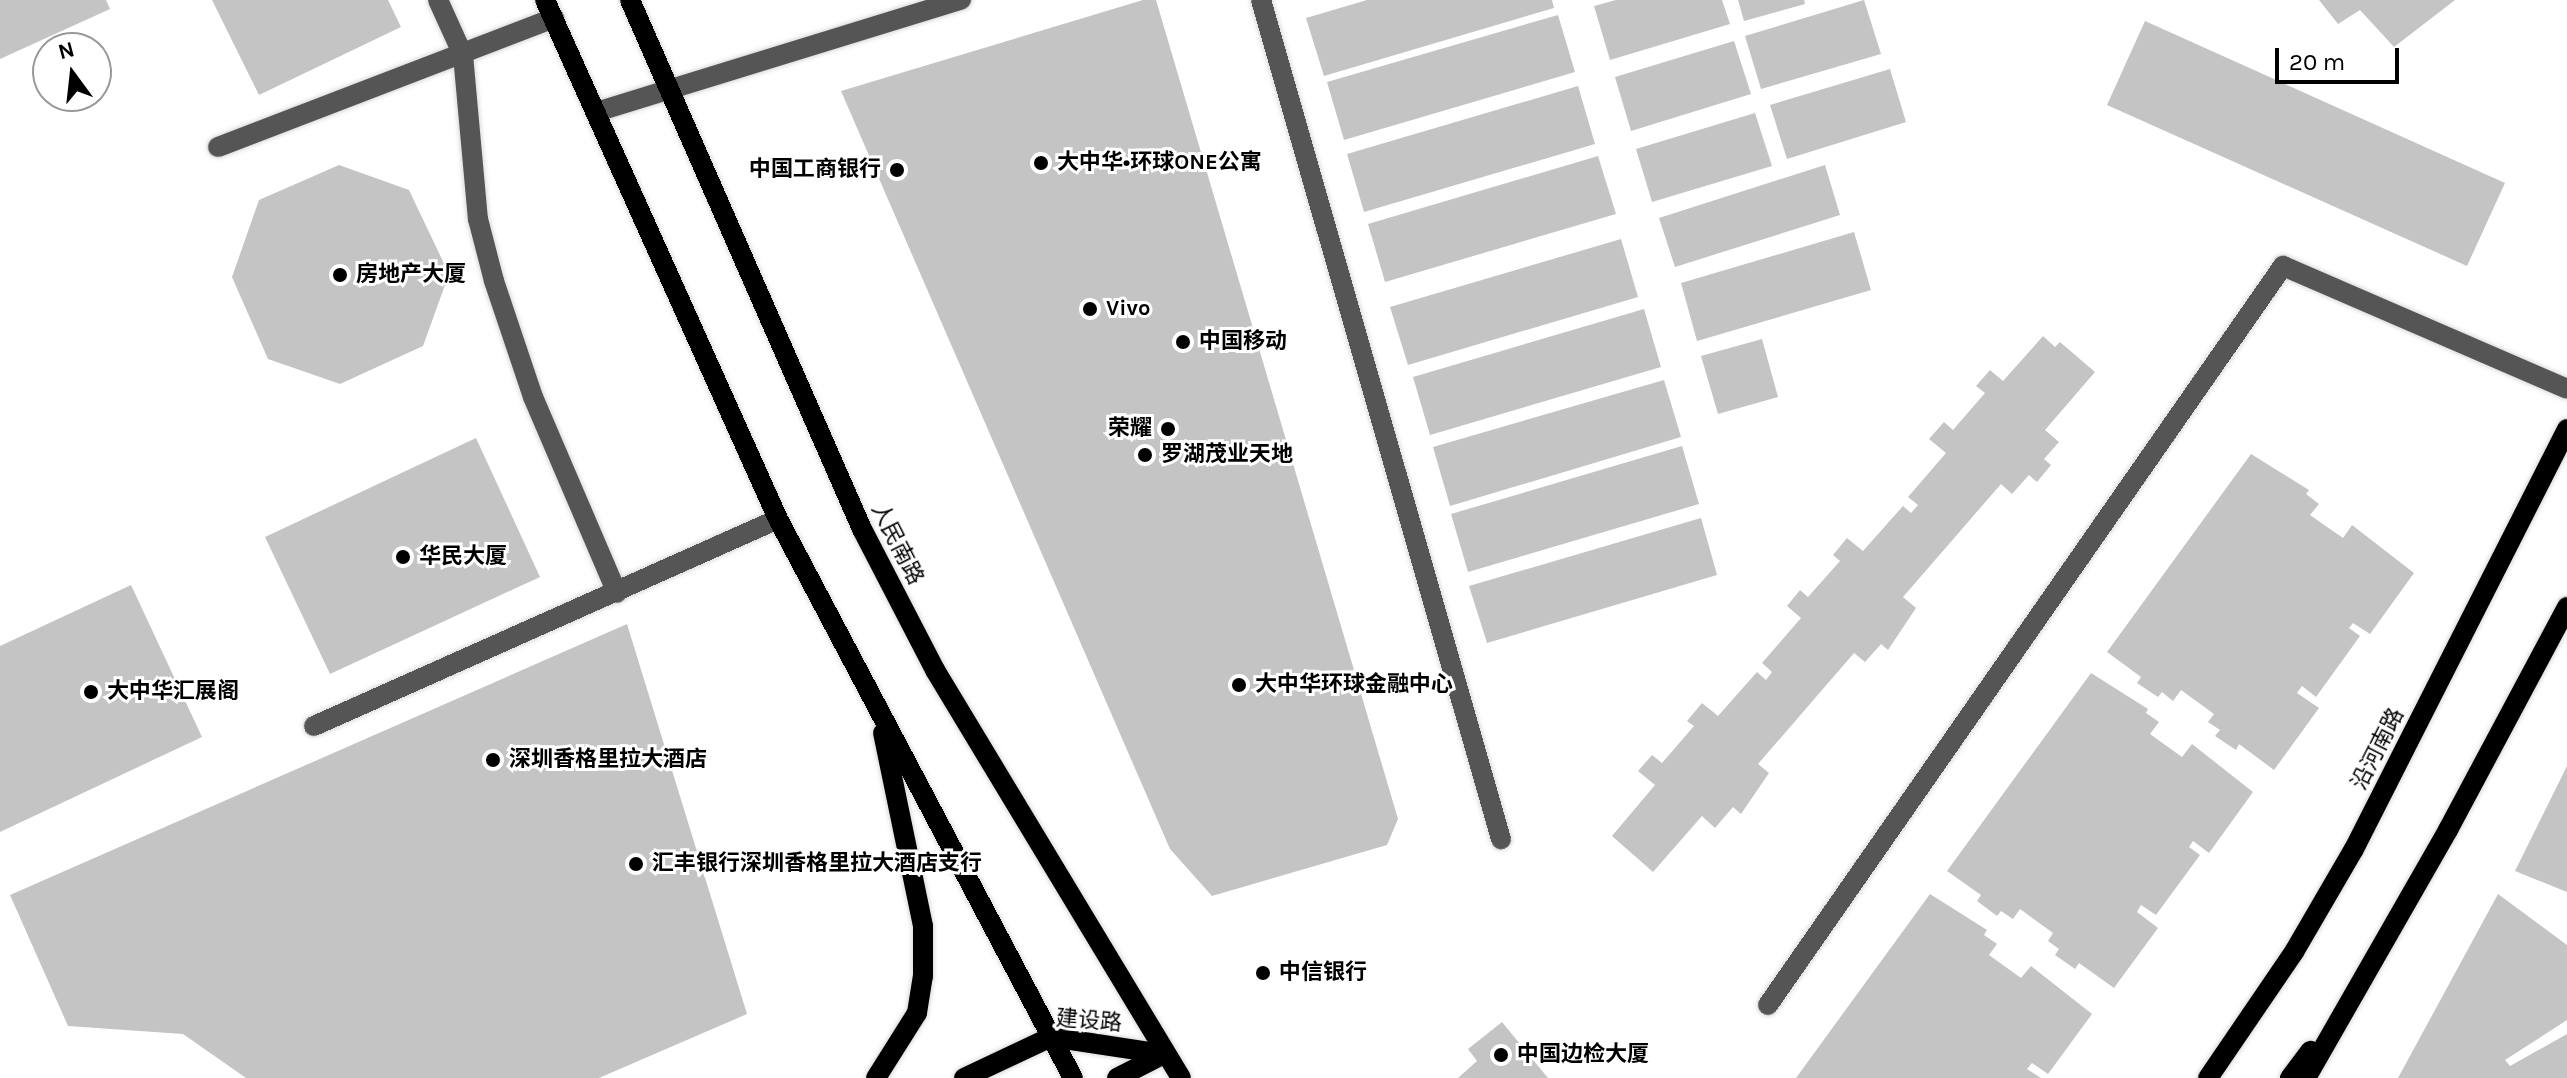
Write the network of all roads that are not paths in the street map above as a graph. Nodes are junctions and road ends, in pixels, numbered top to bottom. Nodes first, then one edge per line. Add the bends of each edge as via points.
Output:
1 (438, 0) edge
2 (630, 0) edge
3 (961, 0) edge
4 (1261, 0) edge
5 (549, 9) edge
6 (463, 55) junction
7 (668, 89) junction
8 (596, 112) junction
9 (218, 147) dead end
10 (2567, 389) edge
11 (2567, 429) edge
12 (778, 519) junction
13 (617, 593) junction
14 (2567, 607) edge
15 (878, 710) junction
16 (314, 726) dead end
17 (1501, 839) dead end
18 (2367, 975) junction
19 (1768, 1005) dead end
20 (1051, 1037) junction
21 (1164, 1054) junction
22 (876, 1078) edge
23 (964, 1078) edge
24 (1073, 1078) edge
25 (1117, 1078) edge
26 (1171, 1078) edge
27 (1181, 1078) edge
28 (2208, 1078) edge
29 (2290, 1078) edge
30 (2306, 1078) edge

1 - 6 street
2 - 7 main road, 人民南路
3 - 7 street
4 - 17 street
5 - 6 street
5 - 8 main road
6 - 9 street
6 - 13 street via 478,219 494,281 533,397
7 - 8 street
7 - 21 main road, 人民南路 via 869,543 935,670
8 - 12 main road
10 - 19 street via 2283,266
11 - 28 main road, 沿河南路 via 2354,849 2294,952
12 - 13 street
12 - 15 main road
13 - 16 street
14 - 18 main road
15 - 20 main road
15 - 22 main road via 923,926 923,976 917,1013
18 - 29 main road
18 - 30 main road
20 - 21 main road, 建设路
20 - 23 main road, 建设路
20 - 24 main road
21 - 25 main road
21 - 26 main road
21 - 27 main road, 人民南路

